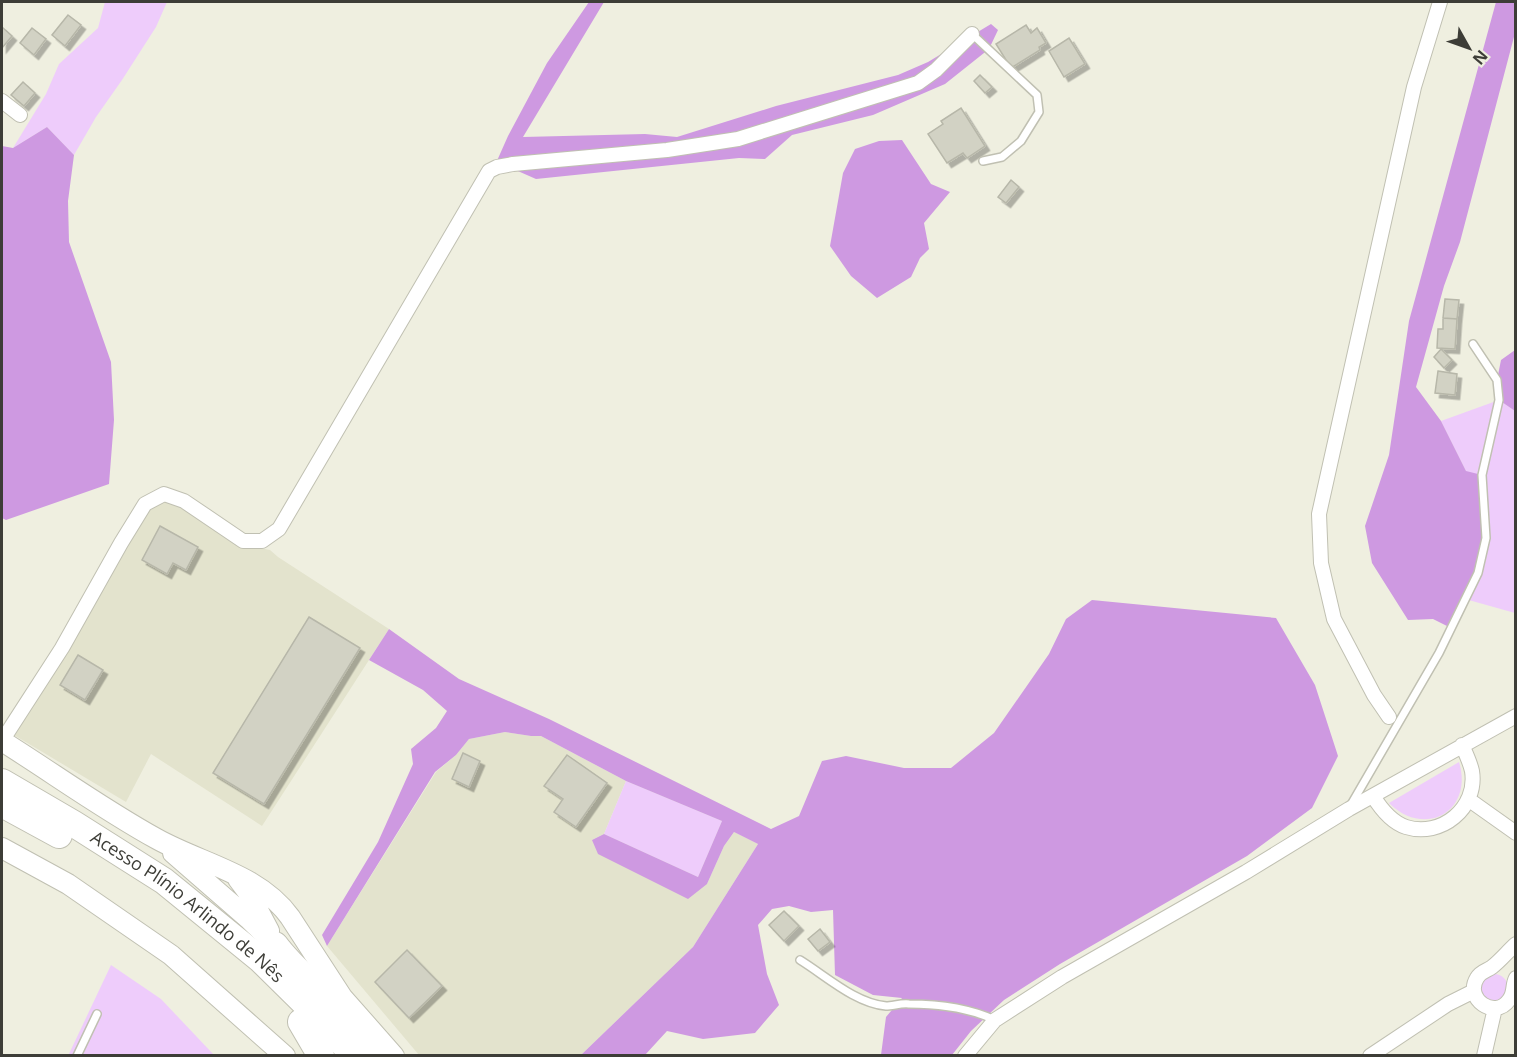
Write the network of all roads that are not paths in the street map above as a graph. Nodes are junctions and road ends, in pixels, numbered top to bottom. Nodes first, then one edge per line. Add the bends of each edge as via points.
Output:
1 (1440, 2) edge
2 (972, 34) joint
3 (2, 101) edge
4 (20, 116) dead end
5 (983, 161) dead end
6 (1473, 344) dead end
7 (1515, 716) edge
8 (1389, 717) dead end
9 (2, 741) edge
10 (1461, 745) junction
11 (2, 782) edge
12 (1373, 796) junction
13 (1468, 799) junction
14 (2, 804) edge
15 (1349, 809) junction
16 (1515, 833) edge
17 (158, 840) junction
18 (2, 849) edge
19 (236, 875) junction
20 (1515, 944) edge
21 (275, 945) junction
22 (800, 960) dead end
23 (1490, 969) junction
24 (1514, 980) edge
25 (1474, 991) junction
26 (342, 997) junction
27 (1495, 1008) junction
28 (97, 1014) dead end
29 (995, 1020) junction
30 (301, 1022) junction
31 (77, 1056) edge
32 (285, 1056) edge
33 (321, 1056) edge
34 (331, 1056) edge
35 (354, 1056) edge
36 (378, 1056) edge
37 (394, 1056) edge
38 (965, 1056) edge
39 (1370, 1056) edge
40 (1484, 1056) edge

1 - 8 street via 1414,87 1319,514 1321,563 1334,619
2 - 5 lane via 1037,95 1039,112 1021,141 1002,157
2 - 9 street via 918,82 738,139 667,150 513,164 489,171 279,529 262,541 243,541 184,501 164,495 145,504 62,648
3 - 4 street
6 - 15 lane via 1497,380 1498,400 1482,475 1486,538 1478,573 1439,653
7 - 10 street
9 - 17 main road
10 - 12 street
10 - 13 street via 1472,771
11 - 35 highway, Acesso Plínio Arlindo de Nês via 164,881 261,960
12 - 13 street via 1392,820 1420,830 1449,822
12 - 15 street
13 - 16 street
14 - 30 highway, Acesso Plínio Arlindo de Nês via 72,842 156,897 250,974
15 - 29 street
17 - 19 main road
17 - 21 main road
18 - 32 main road via 68,884 171,955
19 - 21 main road
19 - 26 main road via 282,905
20 - 23 street
21 - 26 main road
21 - 36 highway
22 - 29 lane via 861,999 886,1006 960,1009
23 - 24 street via 1504,971
23 - 25 street via 1480,974
24 - 27 street via 1508,1002
25 - 27 street via 1484,1006
25 - 39 street
26 - 37 main road
27 - 40 street
28 - 31 lane
29 - 38 street
30 - 33 highway
30 - 34 highway, Acesso Plínio Arlindo de Nês

